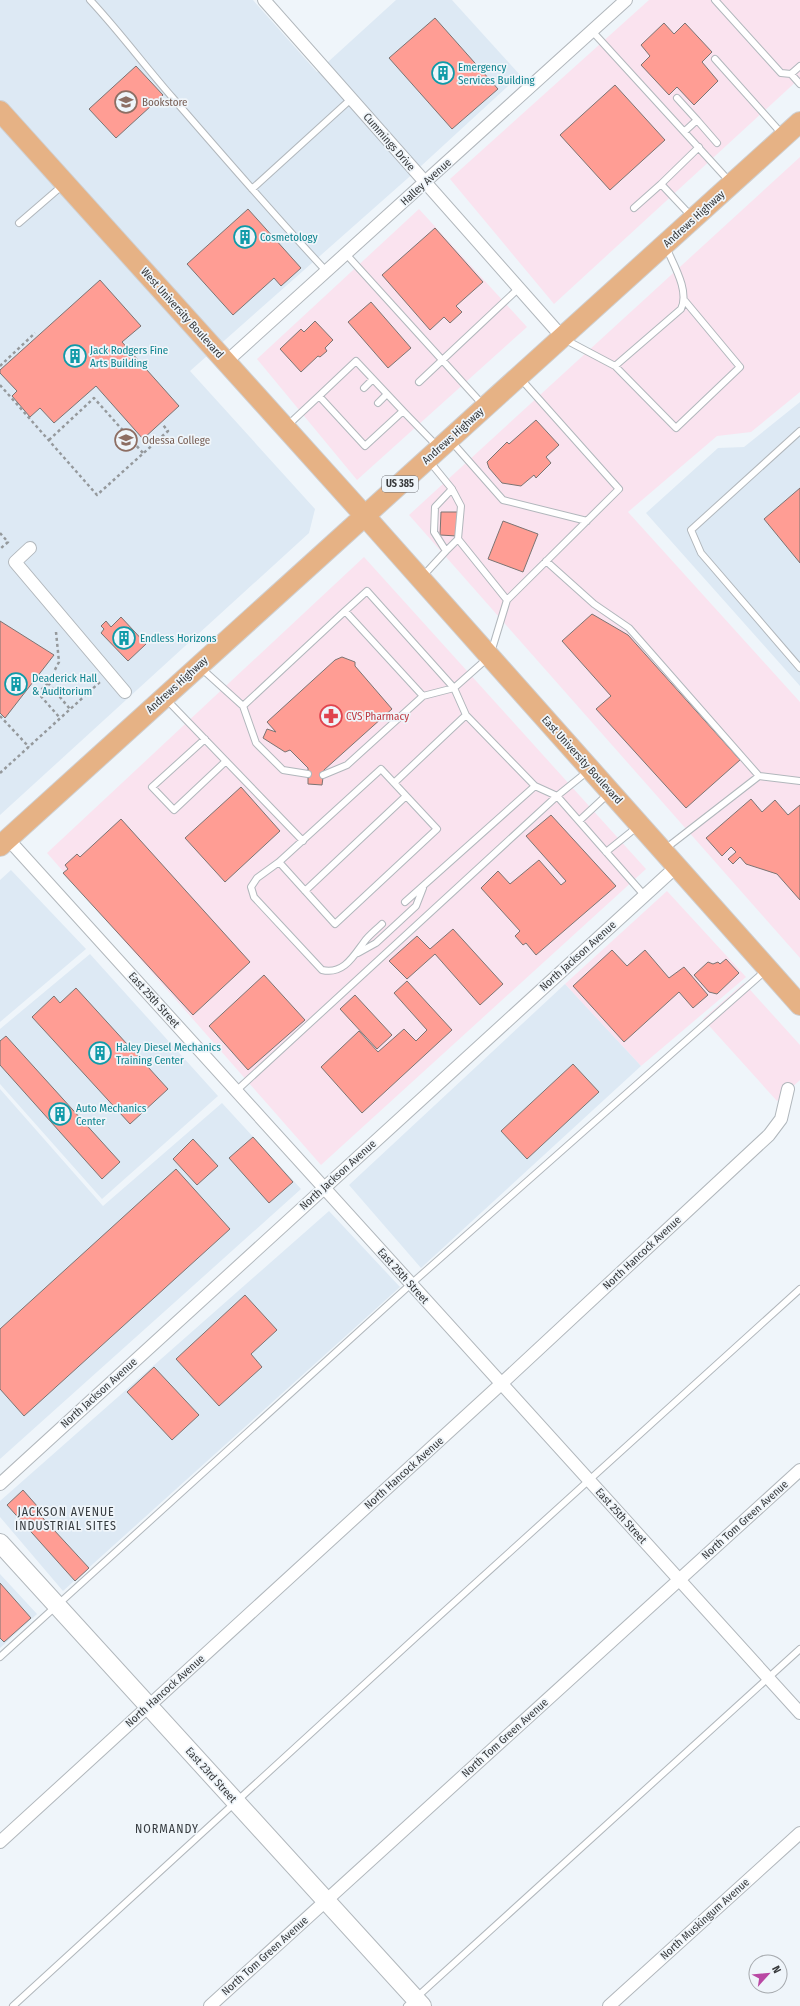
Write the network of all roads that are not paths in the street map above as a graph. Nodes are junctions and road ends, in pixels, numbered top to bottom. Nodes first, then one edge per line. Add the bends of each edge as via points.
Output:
1 (90, 0) edge
2 (264, 0) edge
3 (626, 0) edge
4 (715, 0) edge
5 (592, 31) junction
6 (715, 59) dead end
7 (800, 66) edge
8 (791, 74) junction
9 (800, 84) edge
10 (677, 98) dead end
11 (351, 99) junction
12 (0, 111) edge
13 (697, 120) junction
14 (795, 130) edge
15 (684, 131) junction
16 (717, 143) dead end
17 (699, 147) junction
18 (65, 183) junction
19 (425, 183) junction
20 (660, 184) junction
21 (732, 184) junction
22 (252, 189) junction
23 (634, 208) dead end
24 (694, 219) junction
25 (19, 223) dead end
26 (665, 246) junction
27 (346, 254) junction
28 (326, 272) junction
29 (519, 288) junction
30 (685, 301) junction
31 (563, 338) junction
32 (442, 360) junction
33 (226, 362) junction
34 (615, 366) junction
35 (519, 378) junction
36 (373, 379) junction
37 (418, 382) dead end
38 (364, 388) dead end
39 (387, 394) junction
40 (319, 396) junction
41 (378, 403) dead end
42 (485, 408) junction
43 (403, 411) junction
44 (285, 428) junction
45 (800, 431) edge
46 (439, 449) junction
47 (452, 489) junction
48 (364, 515) junction
49 (587, 521) junction
50 (458, 539) junction
51 (30, 548) dead end
52 (446, 551) junction
53 (546, 561) junction
54 (421, 579) junction
55 (507, 600) junction
56 (345, 611) junction
57 (490, 656) junction
58 (198, 666) junction
59 (800, 668) edge
60 (454, 688) junction
61 (125, 692) dead end
62 (423, 696) junction
63 (164, 697) junction
64 (243, 706) junction
65 (466, 715) junction
66 (205, 739) junction
67 (226, 761) junction
68 (591, 769) junction
69 (308, 774) dead end
70 (323, 775) dead end
71 (759, 776) junction
72 (800, 781) edge
73 (394, 783) junction
74 (535, 786) junction
75 (611, 792) junction
76 (406, 796) junction
77 (558, 796) junction
78 (579, 821) junction
79 (640, 825) junction
80 (303, 841) junction
81 (4, 843) edge
82 (663, 850) junction
83 (606, 852) junction
84 (279, 862) junction
85 (677, 866) junction
86 (423, 887) junction
87 (304, 891) junction
88 (644, 895) junction
89 (405, 902) dead end
90 (382, 924) dead end
91 (357, 954) junction
92 (767, 968) junction
93 (800, 1004) edge
94 (788, 1089) dead end
95 (236, 1091) junction
96 (324, 1188) junction
97 (411, 1284) junction
98 (800, 1289) edge
99 (501, 1384) junction
100 (800, 1470) edge
101 (589, 1481) junction
102 (0, 1484) edge
103 (0, 1543) edge
104 (680, 1580) junction
105 (57, 1606) junction
106 (800, 1650) edge
107 (0, 1657) edge
108 (768, 1678) junction
109 (149, 1706) junction
110 (800, 1713) edge
111 (236, 1802) junction
112 (800, 1833) edge
113 (0, 1842) edge
114 (326, 1901) junction
115 (415, 2003) edge
116 (13, 2006) edge
117 (210, 2006) edge
118 (609, 2006) edge

1 - 22 lane
2 - 11 street, Cummings Drive
3 - 5 street, Halley Avenue
4 - 8 lane via 781,73
5 - 15 lane
5 - 19 street, Halley Avenue
6 - 14 lane
7 - 8 lane
8 - 9 lane
10 - 13 lane
11 - 19 street, Cummings Drive
11 - 22 lane
12 - 18 main road, West University Boulevard
13 - 15 lane
13 - 16 lane
14 - 21 main road, Andrews Highway / US 385
15 - 17 lane
17 - 20 lane
17 - 21 lane
18 - 25 lane
18 - 33 main road, West University Boulevard
19 - 27 street, Halley Avenue
19 - 29 street, Cummings Drive
20 - 23 lane
20 - 24 lane
21 - 24 main road, Andrews Highway / US 385
22 - 28 lane
24 - 26 main road, Andrews Highway / US 385
26 - 30 lane via 684,292
26 - 31 main road, Andrews Highway / US 385
27 - 28 street, Halley Avenue
27 - 32 lane
28 - 33 street, Halley Avenue
29 - 31 street, Cummings Drive
29 - 32 lane
30 - 34 lane via 681,309
30 - 34 lane via 740,367 676,428
31 - 34 lane
31 - 35 main road, Andrews Highway / US 385
32 - 37 lane
32 - 42 lane
33 - 44 main road, West University Boulevard
35 - 42 main road, Andrews Highway / US 385
35 - 49 lane via 619,489
36 - 38 lane
36 - 39 lane
36 - 40 lane via 356,361
39 - 41 lane
39 - 43 lane
40 - 43 lane via 352,427 365,446
40 - 44 lane
42 - 46 main road, Andrews Highway / US 385
43 - 46 lane
44 - 48 main road, West University Boulevard
45 - 59 lane via 691,530 701,553
46 - 47 lane
46 - 48 main road, Andrews Highway / US 385
46 - 49 lane via 503,500
47 - 50 lane via 461,506
47 - 52 lane via 435,507 434,532
48 - 54 main road, East University Boulevard
48 - 58 main road, Andrews Highway / US 385
49 - 53 lane
50 - 52 lane
50 - 55 lane
51 - 61 street via 15,562
52 - 54 lane
53 - 55 lane
53 - 71 lane via 594,604 629,628
54 - 57 main road, East University Boulevard
55 - 57 lane
56 - 60 lane via 367,591
56 - 62 lane
56 - 64 lane
57 - 60 lane
57 - 68 main road, East University Boulevard
58 - 63 main road, Andrews Highway / US 385
58 - 64 lane
60 - 62 lane
60 - 65 lane
62 - 70 lane via 347,765
63 - 66 lane
63 - 81 main road, Andrews Highway / US 385
64 - 69 lane via 256,743 283,770
65 - 73 lane
65 - 74 lane
66 - 67 lane
66 - 67 lane via 152,787 174,810
67 - 80 lane
68 - 75 main road, East University Boulevard
68 - 77 lane
71 - 72 lane
71 - 82 lane
73 - 76 lane
73 - 80 lane via 381,769
74 - 77 lane
74 - 86 lane
75 - 78 lane
75 - 79 main road, East University Boulevard
76 - 87 lane
76 - 87 lane via 437,829 335,924
77 - 78 lane
77 - 95 lane
78 - 83 lane
79 - 82 main road, East University Boulevard
79 - 83 lane
80 - 84 lane
81 - 95 street, East 25th Street
82 - 85 main road, East University Boulevard
83 - 88 lane
84 - 87 lane
84 - 91 lane via 257,878 251,887 254,897 322,970 339,970
85 - 88 street, North Jackson Avenue
85 - 92 main road, East University Boulevard
86 - 89 lane
86 - 91 lane via 416,906 376,943
88 - 96 street, North Jackson Avenue
90 - 91 lane via 364,941
92 - 93 main road, East University Boulevard
92 - 97 lane
94 - 99 street, North Hancock Avenue via 781,1119 769,1135
95 - 96 street, East 25th Street
96 - 97 street, East 25th Street
96 - 102 street, North Jackson Avenue
97 - 99 street, East 25th Street
97 - 105 lane
98 - 101 lane
99 - 101 street, East 25th Street
99 - 109 street, North Hancock Avenue
100 - 104 street, North Tom Green Avenue
101 - 104 street, East 25th Street
101 - 111 lane
103 - 105 street, East 23rd Street
104 - 108 street, East 25th Street
104 - 114 street, North Tom Green Avenue
105 - 107 lane
105 - 109 street, East 23rd Street
106 - 108 lane
108 - 110 street, East 25th Street
108 - 115 lane
109 - 111 street, East 23rd Street
109 - 113 street, North Hancock Avenue
111 - 114 street, East 23rd Street
111 - 116 lane
112 - 118 street, North Muskingum Avenue
114 - 115 street, East 23rd Street
114 - 117 street, North Tom Green Avenue

